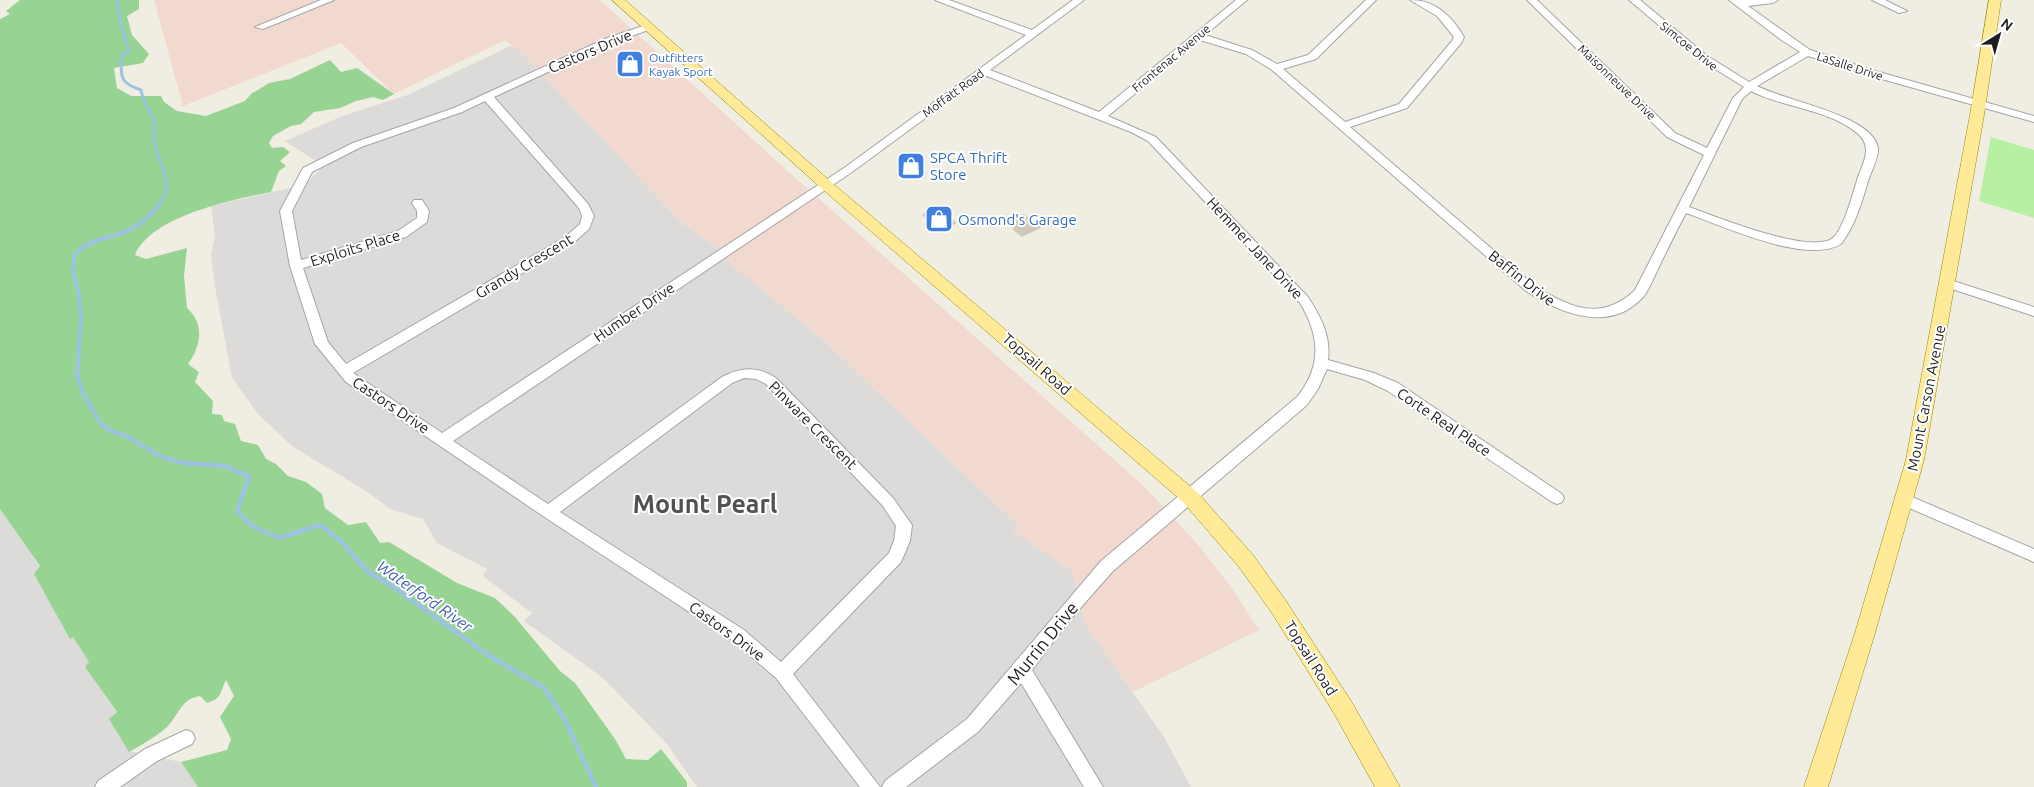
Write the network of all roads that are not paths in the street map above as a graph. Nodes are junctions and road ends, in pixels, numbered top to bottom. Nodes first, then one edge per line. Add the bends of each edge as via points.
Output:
1 (329, 0) edge
2 (618, 0) edge
3 (940, 0) edge
4 (1079, 0) edge
5 (1242, 0) edge
6 (1370, 0) edge
7 (1415, 0) edge
8 (1532, 0) edge
9 (1634, 0) edge
10 (1773, 0) edge
11 (1877, 0) edge
12 (1995, 0) edge
13 (1737, 2) edge
14 (1902, 11) dead end
15 (260, 27) dead end
16 (649, 27) junction
17 (1033, 34) junction
18 (1198, 36) junction
19 (1807, 52) junction
20 (1276, 68) junction
21 (984, 70) junction
22 (1748, 86) junction
23 (488, 98) junction
24 (1978, 104) junction
25 (1101, 116) junction
26 (2034, 119) edge
27 (1342, 126) junction
28 (1709, 153) junction
29 (826, 184) junction
30 (418, 203) dead end
31 (1681, 208) junction
32 (296, 266) junction
33 (1948, 283) junction
34 (2034, 312) edge
35 (1322, 363) junction
36 (344, 372) junction
37 (442, 440) junction
38 (1190, 497) junction
39 (1557, 498) dead end
40 (1905, 500) junction
41 (548, 512) junction
42 (2034, 556) edge
43 (1022, 669) junction
44 (782, 673) junction
45 (186, 738) dead end
46 (104, 787) edge
47 (871, 787) edge
48 (892, 787) edge
49 (1094, 787) edge
50 (1388, 787) edge
51 (1816, 787) edge

1 - 15 street
2 - 16 main road, Topsail Road
3 - 17 street
4 - 17 street, Moffatt Road
5 - 18 street, Frontenac Avenue
6 - 20 street via 1312,57
7 - 27 street via 1437,11 1450,24 1458,37 1457,42 1403,106
8 - 28 street, Maisonneuve Drive via 1671,134
9 - 22 street, Simcoe Drive via 1706,61
10 - 13 street
11 - 14 street
12 - 24 main road, Mount Carson Avenue
13 - 19 street, LaSalle Drive
16 - 23 street, Castors Drive via 610,40
16 - 29 main road, Topsail Road
17 - 21 street, Moffatt Road
18 - 20 street, Baffin Drive via 1249,52
18 - 25 street, Frontenac Avenue
19 - 22 street, Baffin Drive
19 - 24 street, LaSalle Drive
20 - 27 street, Baffin Drive
21 - 25 street, Hemmer Jane Drive
21 - 29 street, Moffatt Road
22 - 28 street, Baffin Drive via 1738,98
22 - 31 street, Simcoe Drive via 1850,123 1872,144 1873,150 1843,235 1829,245 1802,247
23 - 32 street, Castors Drive via 357,145 307,170 286,210
23 - 36 street, Grandy Crescent via 584,207 588,216 584,226 568,241
24 - 26 street, LaSalle Drive
24 - 33 main road, Mount Carson Avenue
25 - 35 street, Hemmer Jane Drive via 1152,139 1297,292 1319,328 1323,345
27 - 31 street, Baffin Drive via 1530,288 1559,307 1577,312 1599,315 1626,307 1634,301
28 - 31 street, Baffin Drive
29 - 37 street, Humber Drive
29 - 38 main road, Topsail Road
30 - 32 street, Exploits Place via 423,210 422,218 407,232
32 - 36 street, Castors Drive via 322,344
33 - 34 street
33 - 40 main road, Mount Carson Avenue
35 - 38 street, Hemmer Jane Drive via 1313,386 1302,401
35 - 39 street, Corte Real Place via 1369,376 1393,387
36 - 37 street, Castors Drive
37 - 41 street, Castors Drive
38 - 43 street, Murrin Drive via 1107,566
38 - 50 main road, Topsail Road via 1246,561 1274,600 1343,708
40 - 42 street
40 - 51 main road, Mount Carson Avenue
41 - 44 street, Castors Drive via 738,635
41 - 44 street, Pinware Crescent via 737,374 750,372 771,381 888,502 904,524 902,541 895,557
43 - 48 street, Murrin Drive via 973,725
43 - 49 street
44 - 47 street, Castors Drive
45 - 46 street via 151,755

